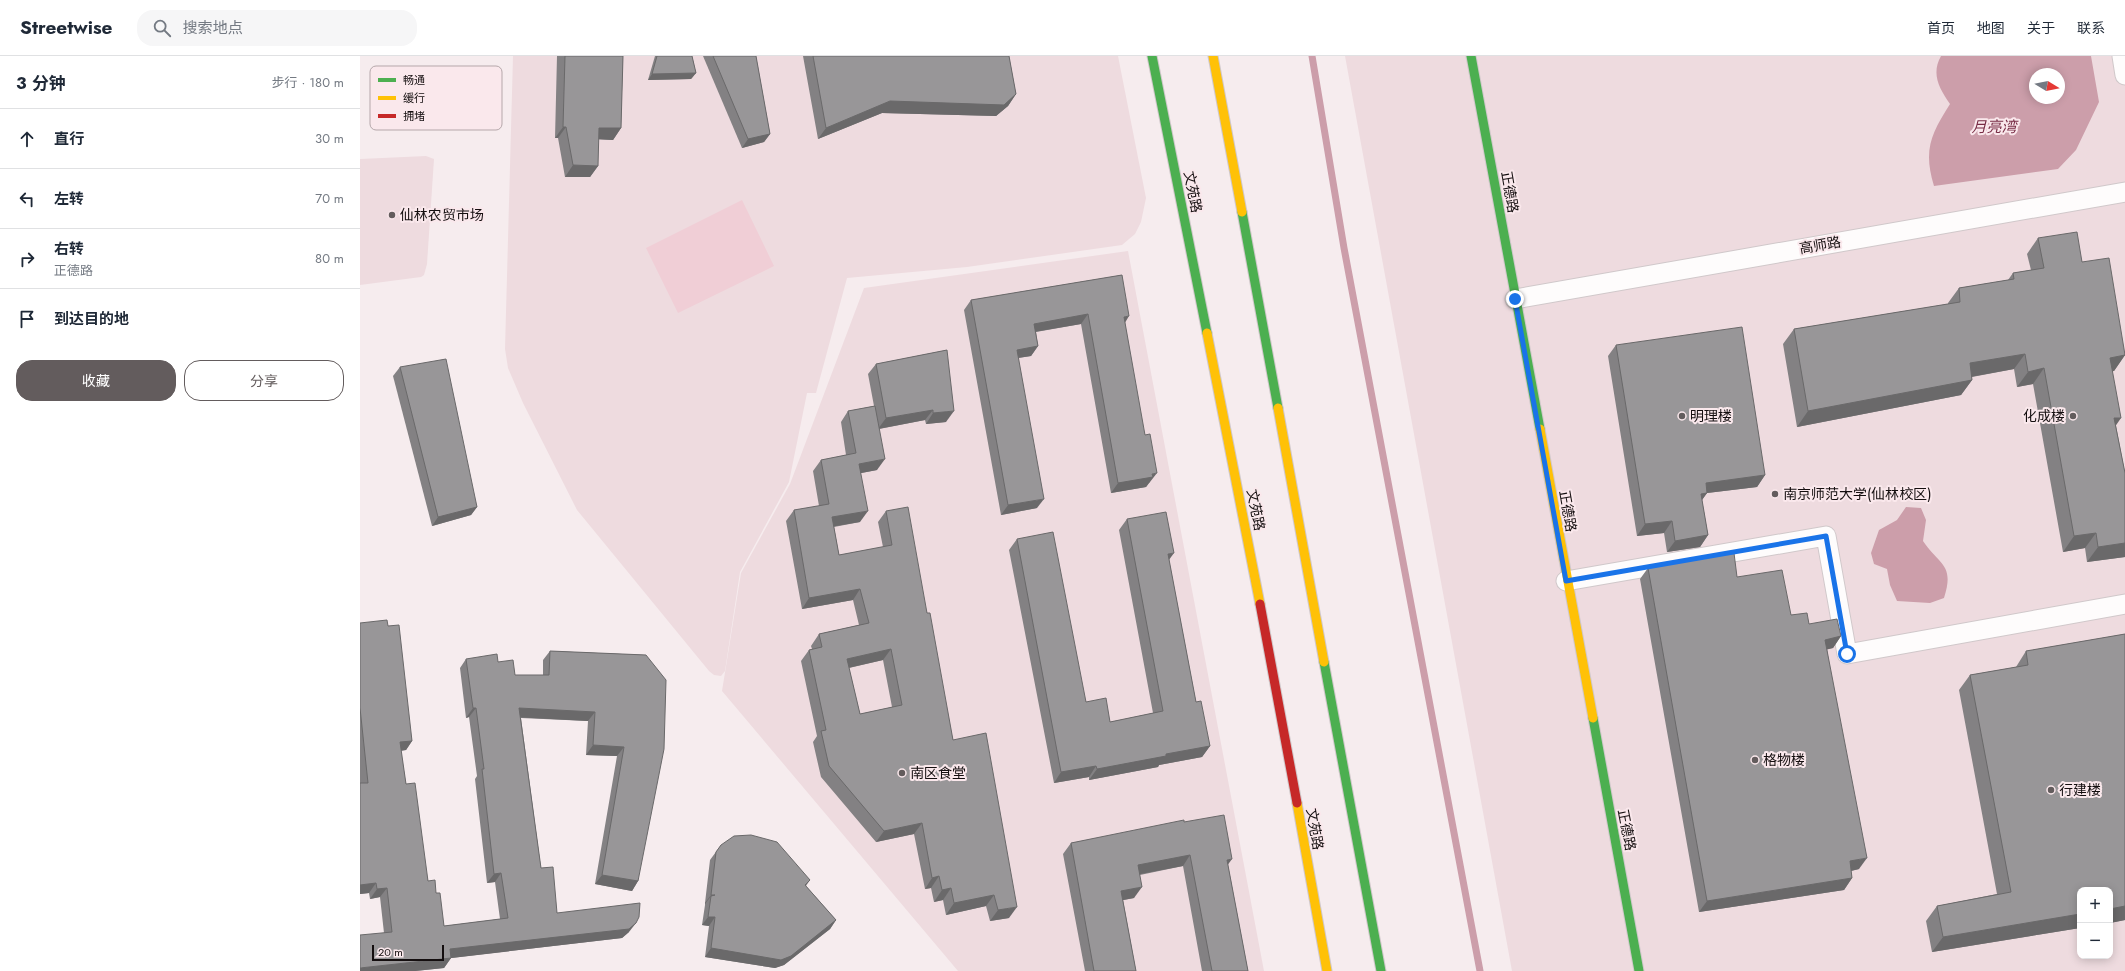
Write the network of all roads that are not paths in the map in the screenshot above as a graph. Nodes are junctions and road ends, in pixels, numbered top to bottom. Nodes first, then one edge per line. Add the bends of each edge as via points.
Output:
1 (1152, 56) edge
2 (1213, 56) edge
3 (1471, 56) edge
4 (2122, 56) edge
5 (2125, 75) edge
6 (2125, 192) edge
7 (1515, 299) junction
8 (1566, 581) junction
9 (2125, 604) edge
10 (1327, 971) edge
11 (1381, 971) edge
12 (1639, 971) edge

1 - 10 main road, 文苑路 via 1266,632
2 - 11 main road
3 - 7 main road, 正德路
4 - 5 street
6 - 7 street, 高师路
7 - 8 main road, 正德路
8 - 9 street via 1826,536 1847,654
8 - 12 main road, 正德路

